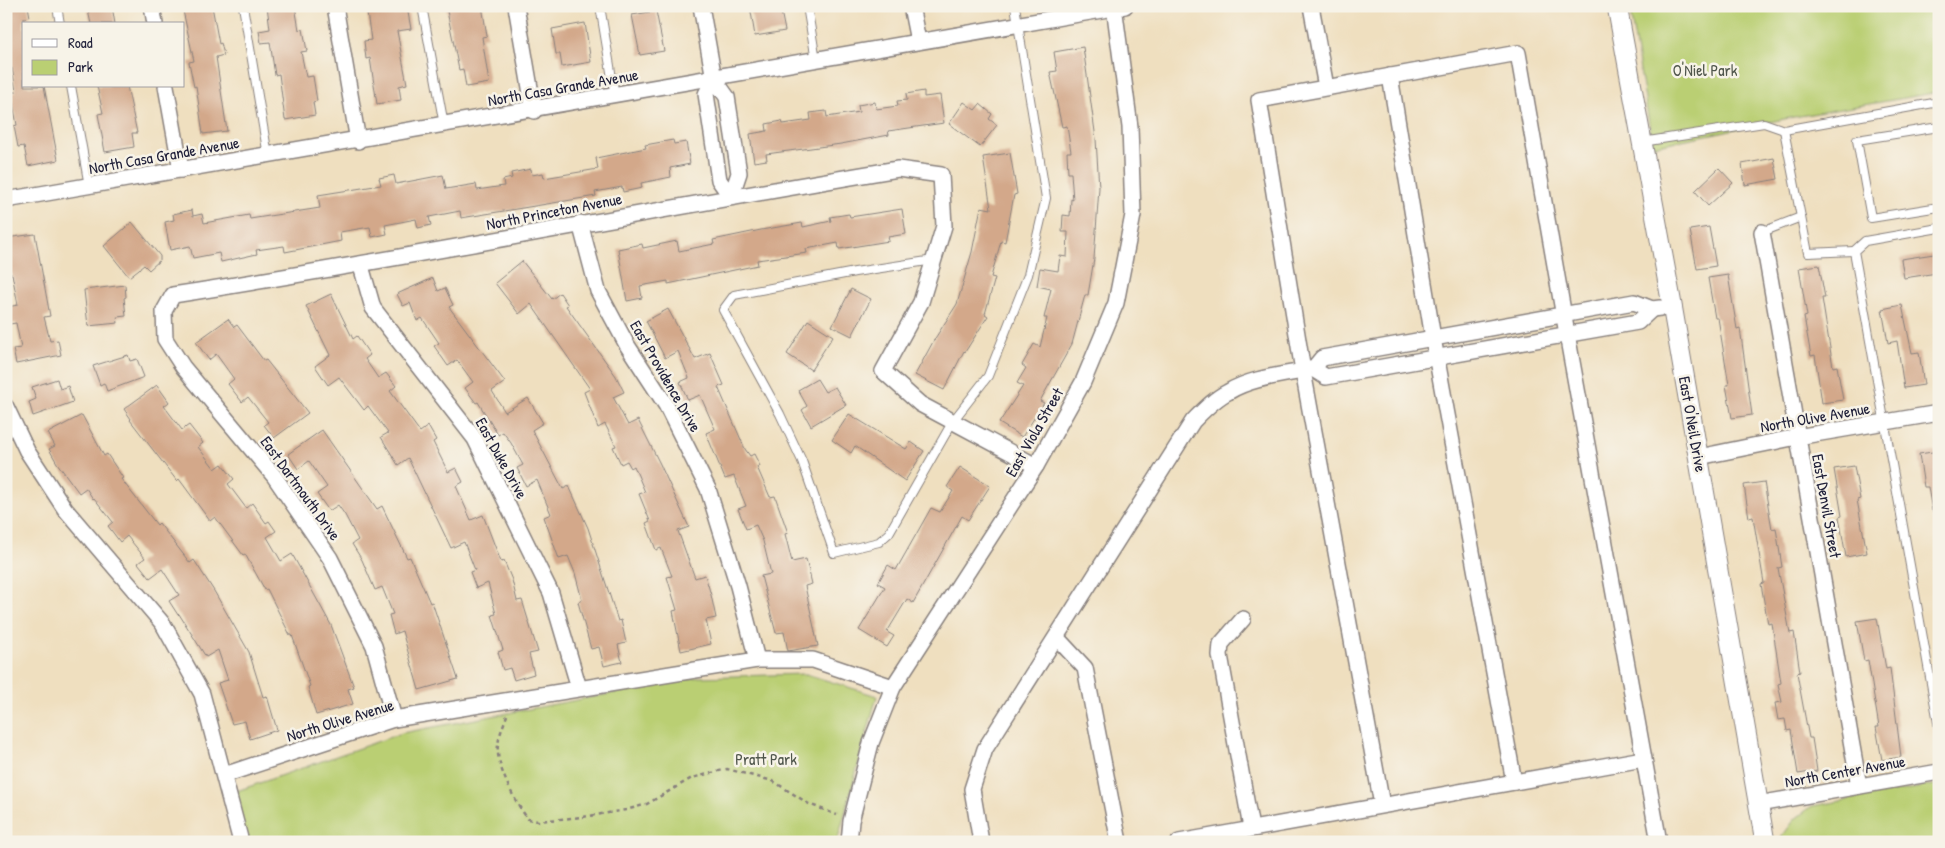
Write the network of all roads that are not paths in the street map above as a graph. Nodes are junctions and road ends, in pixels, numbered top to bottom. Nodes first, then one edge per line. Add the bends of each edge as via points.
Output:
1 (57, 6) edge
2 (152, 6) edge
3 (243, 6) edge
4 (335, 6) edge
5 (422, 6) edge
6 (516, 6) edge
7 (600, 6) edge
8 (701, 6) edge
9 (807, 6) edge
10 (912, 6) edge
11 (1015, 6) edge
12 (1312, 6) edge
13 (1617, 6) edge
14 (1118, 7) edge
15 (60, 22) edge
16 (155, 22) edge
17 (1018, 24) junction
18 (918, 41) junction
19 (816, 60) junction
20 (1390, 76) junction
21 (714, 78) junction
22 (1326, 87) junction
23 (71, 88) edge
24 (166, 88) edge
25 (615, 96) junction
26 (1939, 102) edge
27 (534, 111) junction
28 (445, 126) junction
29 (1939, 126) edge
30 (1784, 130) junction
31 (358, 141) junction
32 (1642, 142) junction
33 (268, 156) junction
34 (181, 170) junction
35 (89, 186) junction
36 (731, 197) junction
37 (6, 200) edge
38 (1939, 207) edge
39 (1801, 217) junction
40 (580, 223) junction
41 (1939, 228) edge
42 (1762, 232) joint
43 (1854, 251) junction
44 (934, 260) junction
45 (360, 266) junction
46 (174, 295) joint
47 (1672, 305) junction
48 (1611, 306) junction
49 (1652, 309) junction
50 (1564, 315) junction
51 (1614, 326) junction
52 (1567, 334) junction
53 (1433, 338) junction
54 (1437, 357) junction
55 (1308, 370) junction
56 (6, 407) edge
57 (1939, 413) edge
58 (953, 421) junction
59 (1883, 422) junction
60 (1797, 437) junction
61 (1699, 457) junction
62 (1036, 466) junction
63 (1242, 619) dead end
64 (1057, 638) junction
65 (757, 660) junction
66 (893, 687) junction
67 (579, 688) junction
68 (394, 720) junction
69 (1939, 728) edge
70 (1643, 759) junction
71 (1939, 772) edge
72 (224, 775) junction
73 (1514, 782) junction
74 (1859, 786) junction
75 (1758, 804) junction
76 (1382, 805) junction
77 (1251, 828) junction
78 (241, 842) edge
79 (849, 842) edge
80 (981, 842) edge
81 (1119, 842) edge
82 (1179, 842) edge
83 (1659, 842) edge
84 (1765, 842) edge

1 - 15 lane
2 - 16 street
3 - 33 lane
4 - 31 street
5 - 28 lane
6 - 27 street
7 - 25 lane
8 - 21 street
9 - 19 lane
10 - 18 street
11 - 17 lane
12 - 22 street
13 - 32 street, East O'Neil Drive
14 - 17 street, North Casa Grande Avenue
14 - 62 street, East Viola Street via 1130,126 1132,215 1116,303 1083,382
17 - 18 street, North Casa Grande Avenue
17 - 58 lane via 1046,198 1028,275 988,376
18 - 19 street, North Casa Grande Avenue
19 - 21 street, North Casa Grande Avenue
20 - 22 street
20 - 50 street via 1518,52
20 - 53 street
21 - 25 street, North Casa Grande Avenue
21 - 36 street via 727,97 739,173
21 - 36 street via 706,94 719,180
22 - 55 street via 1258,100
23 - 35 lane
24 - 34 street
25 - 27 street, North Casa Grande Avenue
26 - 30 lane
27 - 28 street, North Casa Grande Avenue
28 - 31 street, North Casa Grande Avenue
29 - 38 lane via 1857,140 1870,218
30 - 32 lane via 1764,123
30 - 39 lane
31 - 33 street, North Casa Grande Avenue
32 - 47 street, East O'Neil Drive
33 - 34 street, North Casa Grande Avenue
34 - 35 street, North Casa Grande Avenue
35 - 37 street, North Casa Grande Avenue
36 - 40 street, North Princeton Avenue
36 - 44 street, North Princeton Avenue via 898,169 941,175 944,226
39 - 42 lane
39 - 43 lane via 1808,253
40 - 45 street, North Princeton Avenue
40 - 65 street, East Providence Drive via 598,292 666,405 708,489
41 - 43 lane via 1865,241
42 - 60 street, East Denvil Street
43 - 59 lane
44 - 58 street via 921,302 883,370 920,404
44 - 58 lane via 734,295 724,310 802,461 834,553 879,542 889,532
45 - 46 street, North Princeton Avenue
45 - 67 street, East Duke Drive via 373,308 475,439 551,593
46 - 68 street, East Dartmouth Drive via 164,311 165,339 183,367 274,476 330,558 374,646
47 - 49 street
47 - 61 street, East O'Neil Drive
48 - 49 street via 1634,302
48 - 50 street
48 - 51 street
49 - 51 street via 1638,322
50 - 52 street
50 - 53 street
51 - 52 street
52 - 54 street
52 - 70 street
53 - 54 street
53 - 55 street via 1322,358
54 - 55 street via 1326,377
54 - 73 street
55 - 64 street via 1251,382 1228,391 1193,422
55 - 76 street
56 - 72 street via 27,451 65,510 163,624 202,694
57 - 59 street, North Olive Avenue
58 - 62 street
59 - 60 street, North Olive Avenue
59 - 69 lane
60 - 61 street, North Olive Avenue
60 - 74 street, East Denvil Street
61 - 75 street, East O'Neil Drive
62 - 66 street, East Viola Street
63 - 77 street via 1221,644 1220,655
64 - 80 street via 985,750 972,789
64 - 81 street via 1085,668
65 - 66 street, North Olive Avenue via 813,660
65 - 67 street, North Olive Avenue
66 - 79 street, East Viola Street via 871,743
67 - 68 street, North Olive Avenue
68 - 72 street, North Olive Avenue
70 - 73 street
70 - 83 street
71 - 74 street, North Center Avenue
72 - 78 street
73 - 76 street
74 - 75 street, North Center Avenue
75 - 84 street, East O'Neil Drive
76 - 77 street
77 - 82 street

